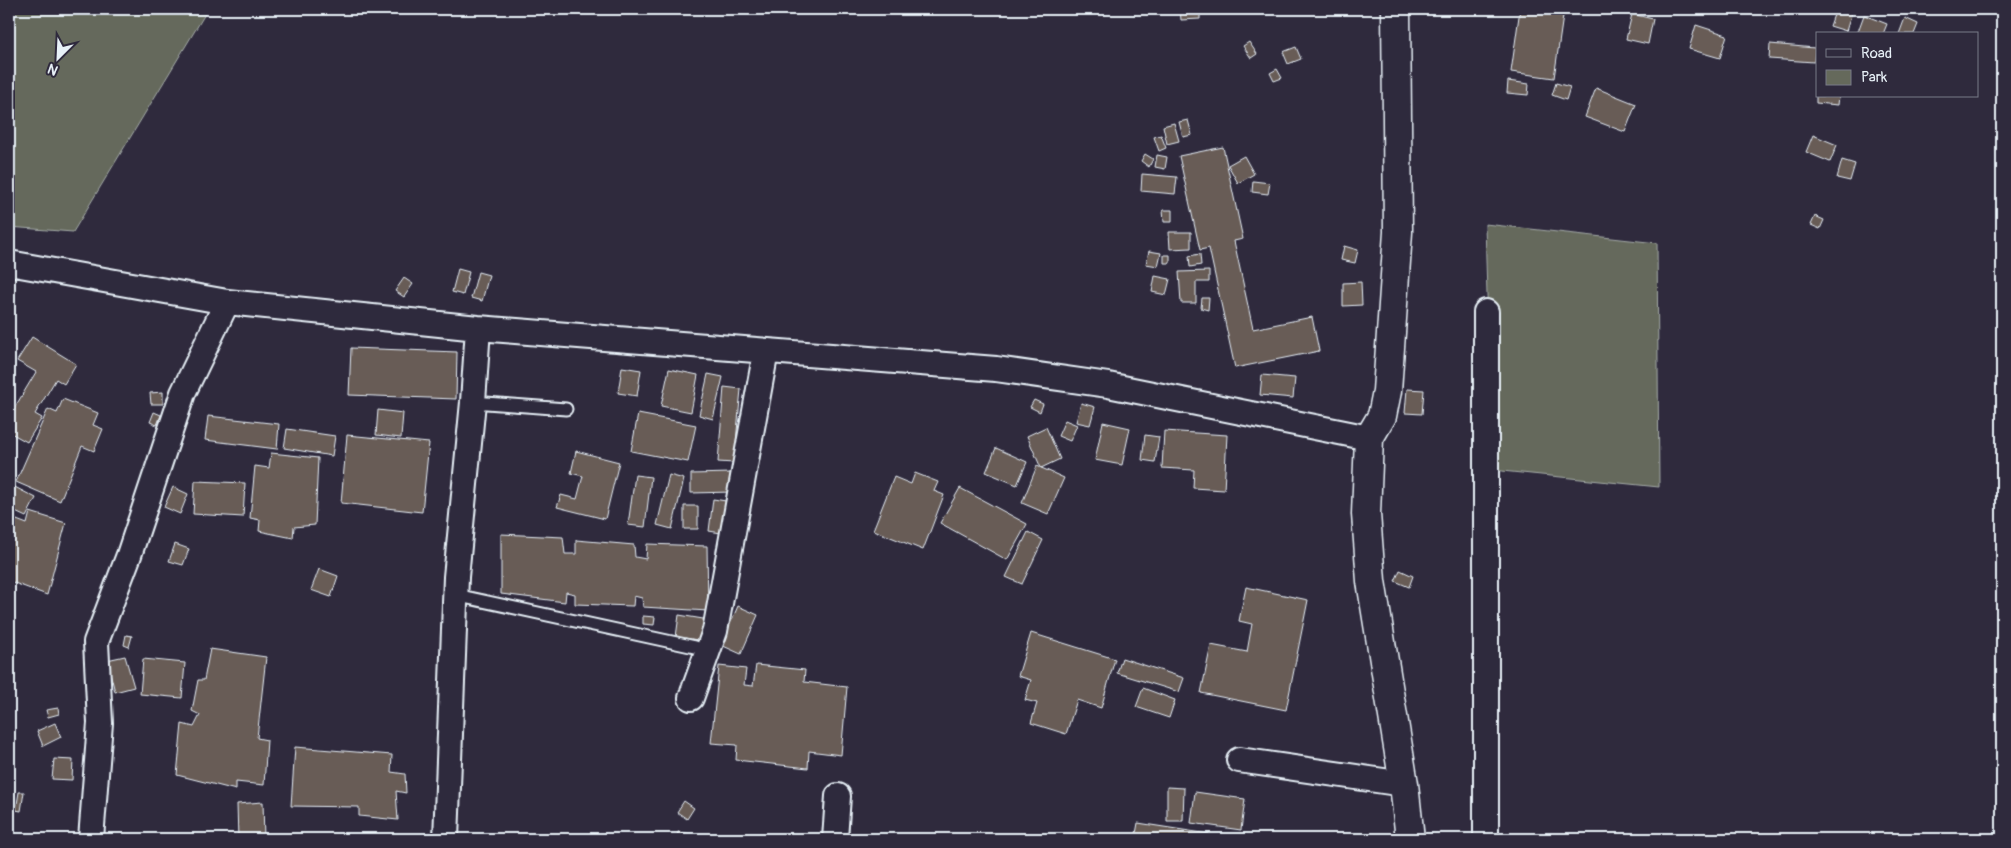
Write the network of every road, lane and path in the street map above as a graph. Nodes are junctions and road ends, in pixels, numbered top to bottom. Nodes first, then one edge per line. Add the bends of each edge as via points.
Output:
1 (1396, 9) edge
2 (9, 262) edge
3 (228, 302) junction
4 (1486, 312) dead end
5 (478, 328) junction
6 (766, 351) junction
7 (473, 402) junction
8 (566, 409) dead end
9 (1369, 438) junction
10 (455, 595) junction
11 (695, 647) dead end
12 (691, 698) dead end
13 (1239, 760) dead end
14 (1404, 784) junction
15 (838, 796) dead end
16 (91, 839) edge
17 (446, 839) edge
18 (835, 839) edge
19 (1410, 839) edge
20 (1486, 839) edge

1 - 9 street via 1398,232 1392,330 1385,405
2 - 3 street
3 - 5 street
3 - 16 street via 183,393 96,642 100,723
4 - 20 street
5 - 6 street
5 - 7 street
6 - 9 street via 996,369 1108,386
6 - 12 street via 716,631
7 - 8 lane
7 - 10 street
9 - 14 street via 1366,514 1371,580
10 - 11 lane
10 - 17 street
13 - 14 street
14 - 19 street
15 - 18 street

